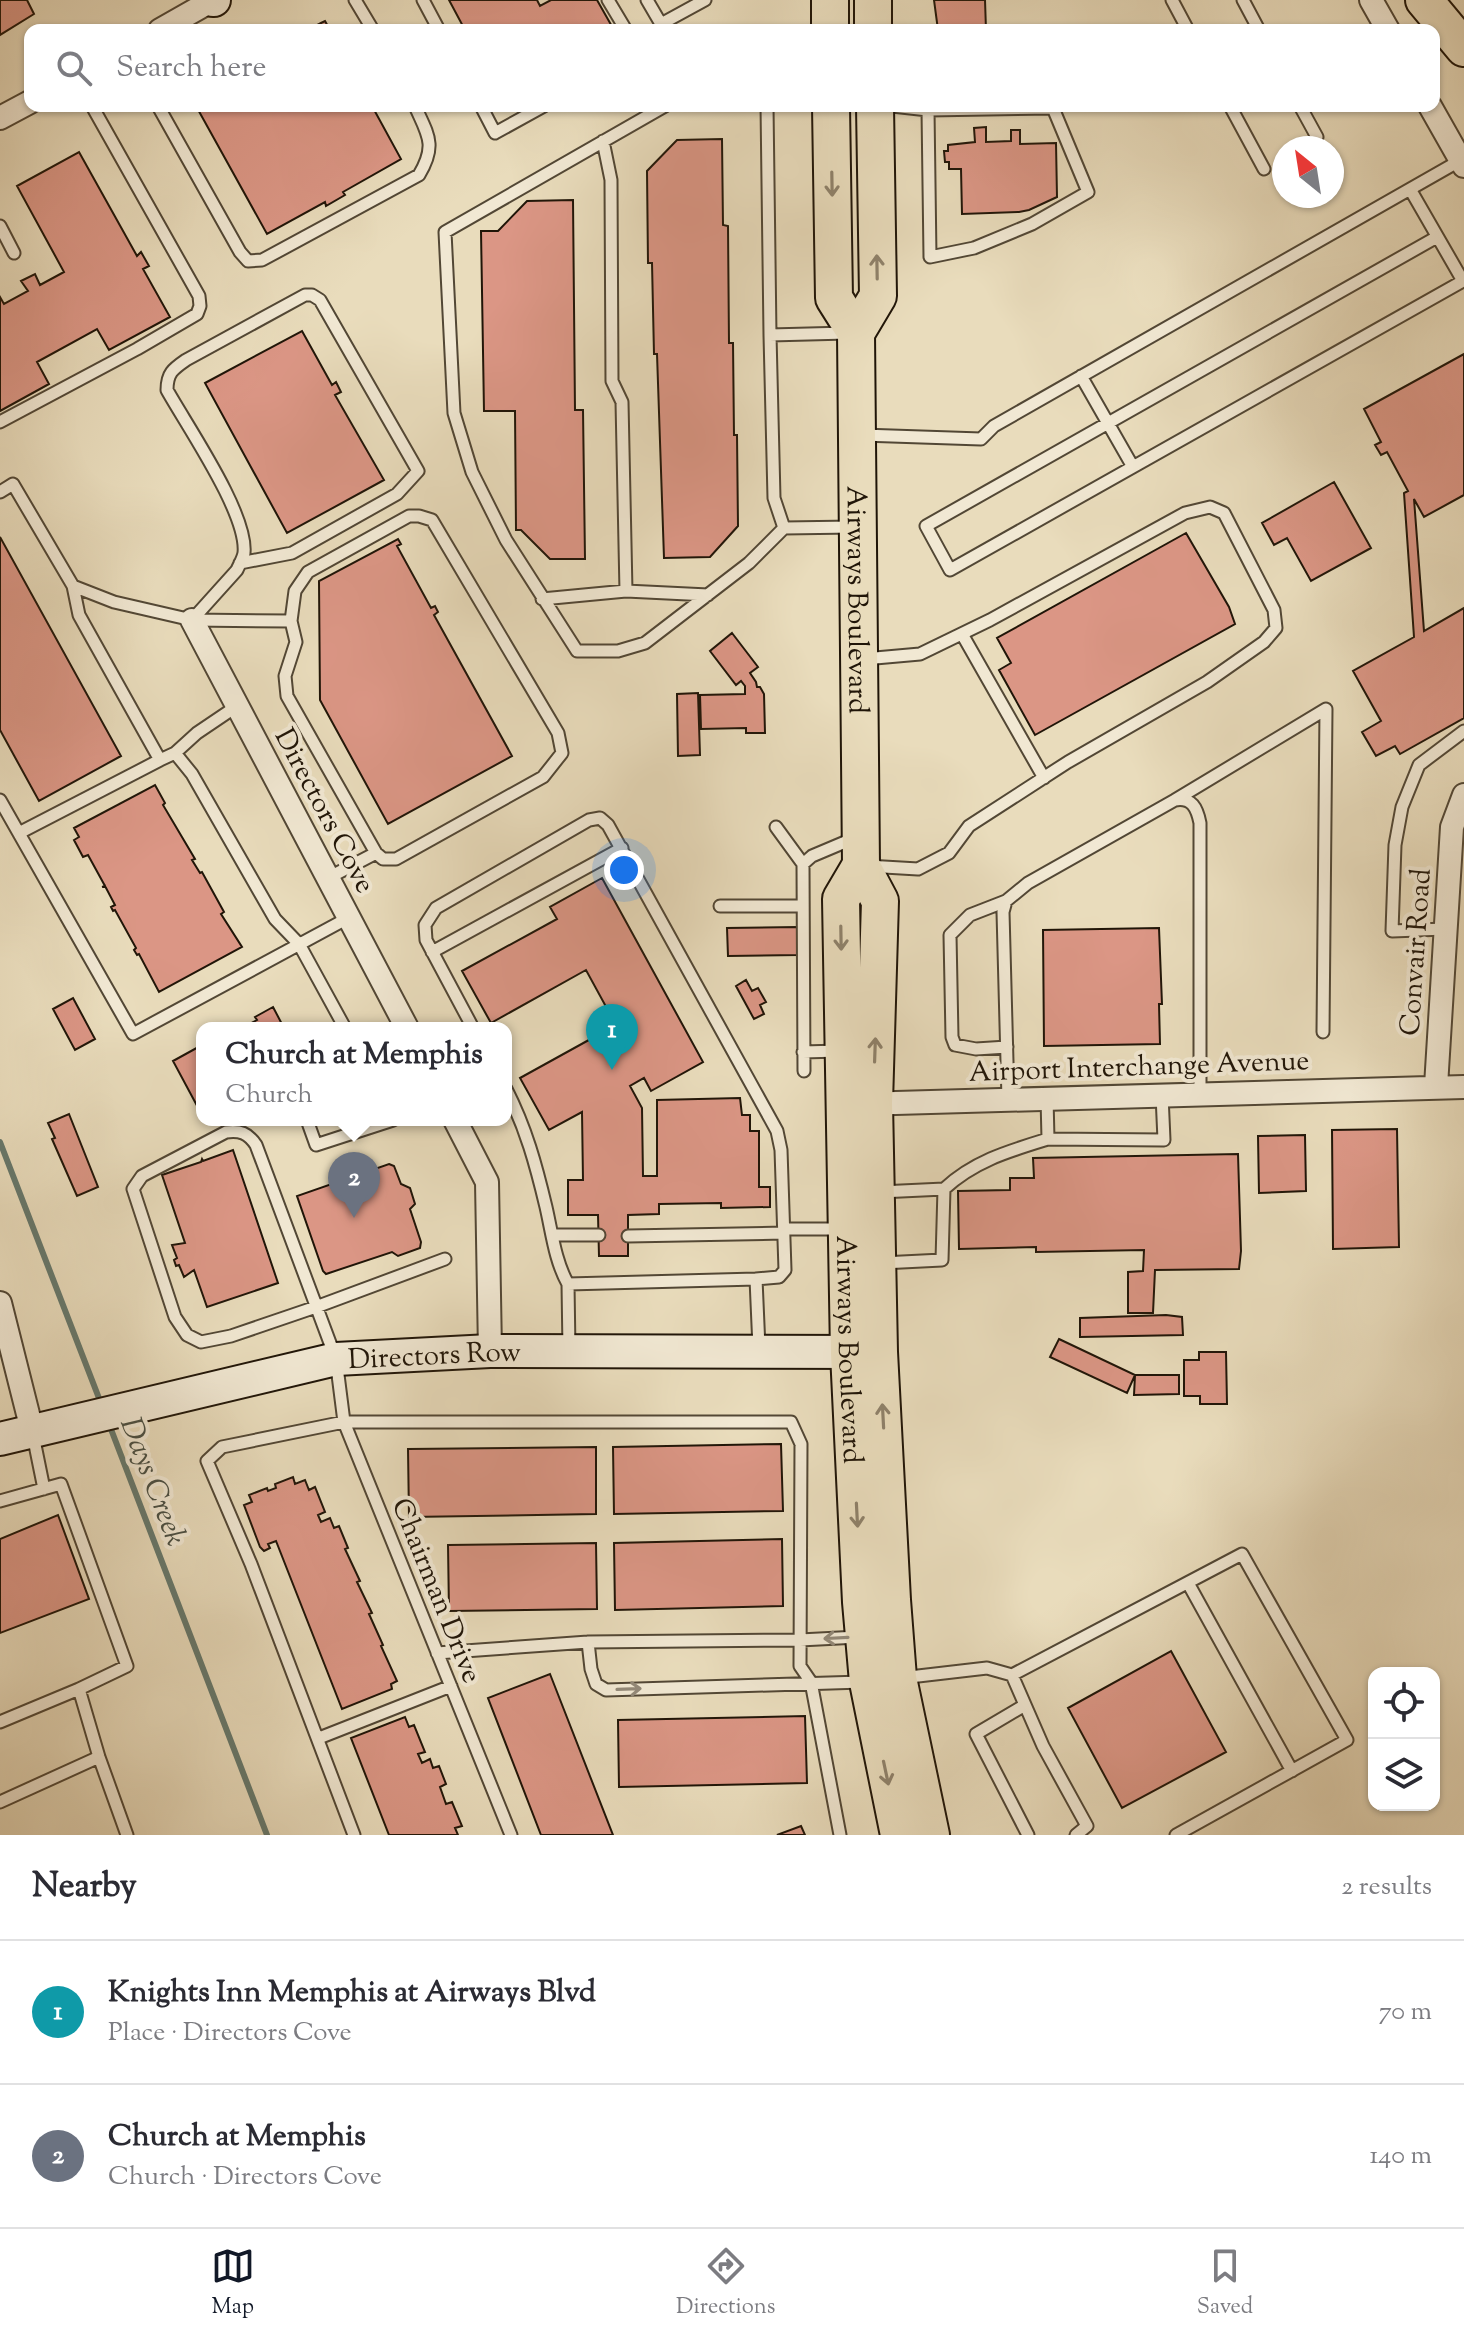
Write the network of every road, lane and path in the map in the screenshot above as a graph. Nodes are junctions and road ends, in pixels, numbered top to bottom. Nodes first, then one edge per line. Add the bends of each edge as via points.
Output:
1 (214, 0) edge
2 (355, 0) edge
3 (423, 0) edge
4 (608, 0) edge
5 (647, 0) edge
6 (705, 0) edge
7 (830, 0) edge
8 (873, 0) edge
9 (1172, 0) edge
10 (1243, 0) edge
11 (1424, 0) edge
12 (1373, 3) edge
13 (171, 24) edge
14 (369, 24) edge
15 (436, 24) edge
16 (622, 24) edge
17 (830, 24) edge
18 (873, 24) edge
19 (1185, 24) edge
20 (1256, 24) edge
21 (1385, 24) edge
22 (1464, 48) edge
23 (24, 105) edge
24 (95, 112) edge
25 (161, 112) edge
26 (418, 112) edge
27 (484, 112) edge
28 (533, 112) edge
29 (654, 112) edge
30 (767, 112) edge
31 (831, 112) edge
32 (875, 112) edge
33 (928, 112) edge
34 (1055, 112) edge
35 (1233, 112) edge
36 (1303, 112) edge
37 (1433, 112) edge
38 (0, 118) edge
39 (1316, 136) edge
40 (603, 141) junction
41 (1462, 163) edge
42 (1264, 169) dead end
43 (1410, 189) junction
44 (0, 226) edge
45 (1437, 237) junction
46 (14, 253) dead end
47 (856, 333) junction
48 (770, 335) junction
49 (1081, 376) junction
50 (0, 422) edge
51 (1108, 423) junction
52 (857, 435) junction
53 (1133, 467) junction
54 (0, 492) edge
55 (858, 527) junction
56 (784, 528) junction
57 (240, 563) junction
58 (73, 586) junction
59 (626, 591) junction
60 (708, 595) junction
61 (542, 599) junction
62 (192, 620) junction
63 (291, 621) junction
64 (962, 634) junction
65 (859, 659) junction
66 (237, 706) junction
67 (1464, 731) edge
68 (175, 753) junction
69 (160, 760) junction
70 (1044, 778) junction
71 (1464, 795) edge
72 (0, 800) edge
73 (1175, 800) junction
74 (776, 827) dead end
75 (19, 833) junction
76 (622, 848) junction
77 (861, 850) junction
78 (376, 853) junction
79 (1457, 860) edge
80 (803, 864) junction
81 (328, 878) junction
82 (1006, 901) junction
83 (720, 906) dead end
84 (802, 906) junction
85 (348, 918) junction
86 (1445, 929) junction
87 (299, 944) junction
88 (432, 952) junction
89 (342, 1022) edge
90 (404, 1022) edge
91 (470, 1022) edge
92 (1323, 1032) dead end
93 (1007, 1047) junction
94 (843, 1051) junction
95 (803, 1052) junction
96 (804, 1071) dead end
97 (1436, 1086) junction
98 (1464, 1087) edge
99 (1200, 1094) junction
100 (1162, 1095) junction
101 (1047, 1098) junction
102 (1008, 1099) junction
103 (512, 1102) edge
104 (858, 1104) junction
105 (309, 1126) edge
106 (375, 1126) edge
107 (458, 1126) edge
108 (1048, 1139) junction
109 (944, 1189) junction
110 (876, 1192) junction
111 (846, 1229) junction
112 (784, 1231) junction
113 (552, 1235) junction
114 (599, 1235) dead end
115 (628, 1236) dead end
116 (445, 1259) dead end
117 (877, 1263) junction
118 (756, 1279) junction
119 (568, 1284) junction
120 (0, 1303) edge
121 (316, 1307) junction
122 (3, 1333) edge
123 (490, 1351) junction
124 (569, 1352) junction
125 (864, 1352) junction
126 (759, 1353) junction
127 (336, 1359) junction
128 (344, 1422) junction
129 (47, 1427) junction
130 (0, 1439) edge
131 (44, 1489) junction
132 (0, 1501) edge
133 (1188, 1583) junction
134 (800, 1640) junction
135 (588, 1642) junction
136 (437, 1653) junction
137 (881, 1659) junction
138 (1012, 1675) junction
139 (811, 1682) junction
140 (451, 1686) junction
141 (79, 1689) junction
142 (1025, 1705) junction
143 (0, 1722) edge
144 (319, 1738) junction
145 (99, 1757) junction
146 (1292, 1771) junction
147 (0, 1802) edge
148 (1089, 1831) edge
149 (127, 1835) edge
150 (354, 1835) edge
151 (511, 1835) edge
152 (840, 1835) edge
153 (899, 1835) edge
154 (931, 1835) edge
155 (1028, 1835) edge
156 (1076, 1835) edge
157 (1176, 1835) edge

1 - 13 street
2 - 14 lane
3 - 15 lane
4 - 16 lane
5 - 6 lane via 661,24
7 - 17 main road
8 - 18 main road
9 - 19 lane
10 - 20 lane
11 - 22 main road
12 - 21 street
23 - 38 street
24 - 50 lane via 200,306 197,314 137,349
25 - 26 lane via 248,261 262,260 419,175 430,138
27 - 28 lane via 495,133
29 - 40 lane
30 - 48 lane
31 -> 47 main road via 834,298
47 -> 32 main road via 878,296
33 - 34 lane via 930,257 974,248 1032,224 1088,192
35 - 42 lane
36 - 39 lane
37 - 41 street
40 - 59 lane via 611,180 612,381 622,402
40 - 61 lane via 445,232 454,413 472,472
41 - 43 lane
43 - 45 lane
43 - 49 lane
44 - 46 lane
45 - 51 lane
45 - 53 lane via 1463,281
47 - 48 lane
47 - 52 main road, Airways Boulevard
48 - 56 lane via 774,498
49 - 51 lane
49 - 52 lane via 994,426 981,439
51 - 53 lane
51 - 53 lane via 926,526 950,570
52 - 55 main road, Airways Boulevard
54 - 58 lane via 13,484
55 - 56 lane
55 - 65 main road, Airways Boulevard
56 - 60 lane
57 - 57 lane via 242,531 227,494 167,390 167,381 171,370 186,360 312,295 320,300 418,471 397,494 292,553
57 - 62 lane
58 - 62 lane via 114,602
58 - 69 lane via 79,615
59 - 60 lane
59 - 61 lane
60 - 61 lane via 645,643 618,651 577,651
62 - 63 lane
62 - 66 street, Directors Cove
63 - 78 lane via 296,642 285,676 287,696
63 - 78 lane via 295,591 308,572 409,516 432,520 558,733 562,753 543,777 396,859
64 - 65 lane via 920,654
64 - 70 lane
64 - 70 lane via 1185,513 1210,507 1224,513 1274,610 1276,628 1207,682
65 - 77 main road, Airways Boulevard
66 - 68 lane
66 - 81 street, Directors Cove
67 - 86 lane via 1419,765 1402,807 1395,845 1392,931
68 - 69 lane
68 - 87 lane via 275,919
69 - 75 lane
70 - 77 lane via 969,826 949,853 918,869
71 - 79 street, Convair Road via 1452,827
72 - 75 lane
73 - 82 lane via 1028,883
73 - 92 lane via 1326,709
73 - 99 lane via 1191,802 1200,823
74 - 80 lane
75 - 87 lane via 133,1034
76 - 88 lane
76 - 88 lane via 600,818 589,820 436,908 425,925
76 - 112 lane via 777,1131
77 - 80 lane via 812,856
77 -> 94 main road, Airways Boulevard via 841,899
104 -> 77 main road, Airways Boulevard via 880,901
78 - 81 lane
79 - 86 street, Convair Road
80 - 84 lane
81 - 85 street, Directors Cove
82 - 93 lane
82 - 93 lane via 970,915 950,935 955,1045
83 - 84 lane
84 - 95 lane
85 - 87 lane
85 - 90 street, Directors Cove
86 - 97 street, Convair Road
87 - 89 lane
88 - 91 lane
93 - 102 lane
94 - 95 lane
94 - 104 main road, Airways Boulevard
95 - 96 lane
97 - 98 street
97 - 99 street, Airport Interchange Avenue
99 - 100 street, Airport Interchange Avenue
100 - 101 street, Airport Interchange Avenue
100 - 108 lane via 1164,1140
101 - 102 street, Airport Interchange Avenue
101 - 108 lane
102 - 104 street, Airport Interchange Avenue
103 - 113 lane via 530,1143
104 - 110 main road, Airways Boulevard
104 - 111 main road, Airways Boulevard
105 - 106 lane via 316,1145
107 - 123 street via 487,1182
108 - 109 lane via 985,1160
109 - 110 lane
109 - 117 lane via 942,1260
110 - 117 main road, Airways Boulevard
111 - 112 lane
111 - 125 main road, Airways Boulevard
112 - 115 lane
112 - 118 lane via 783,1275
113 - 114 lane
113 - 119 lane
116 - 121 lane
117 - 125 main road, Airways Boulevard
118 - 119 lane
118 - 126 lane
119 - 124 lane
120 - 122 street
121 - 121 lane via 251,1137 226,1132 137,1182 135,1201 175,1317 194,1340 212,1341
121 - 127 lane, Chairman Drive
122 - 129 street
123 - 124 street, Directors Row
123 - 127 street, Directors Row
124 - 126 street, Directors Row
125 - 126 street, Directors Row
125 - 137 main road, Airways Boulevard
127 - 128 lane, Chairman Drive
127 - 129 street, Directors Row
128 - 134 lane via 791,1422 801,1444
128 - 136 lane, Chairman Drive
128 - 144 lane via 222,1447 207,1461
129 - 130 street, Directors Row
129 - 131 lane
131 - 132 lane
131 - 141 lane via 61,1484 127,1666
133 - 138 lane
133 - 146 lane
133 - 146 lane via 1242,1554 1347,1740
134 - 135 lane
137 -> 134 lane
134 - 139 lane via 800,1666
135 - 136 lane
135 -> 139 lane via 596,1684 606,1690
136 - 140 lane, Chairman Drive
137 - 138 lane
137 - 139 lane
137 -> 153 main road, Airways Boulevard
137 - 154 main road, Airways Boulevard
138 - 142 lane
139 - 152 lane
140 - 144 lane
140 - 151 lane, Chairman Drive
141 - 143 lane
141 - 145 lane
142 - 148 lane
142 - 155 lane via 976,1734
144 - 150 lane
145 - 147 lane
145 - 149 lane
146 - 157 lane
148 - 156 lane

